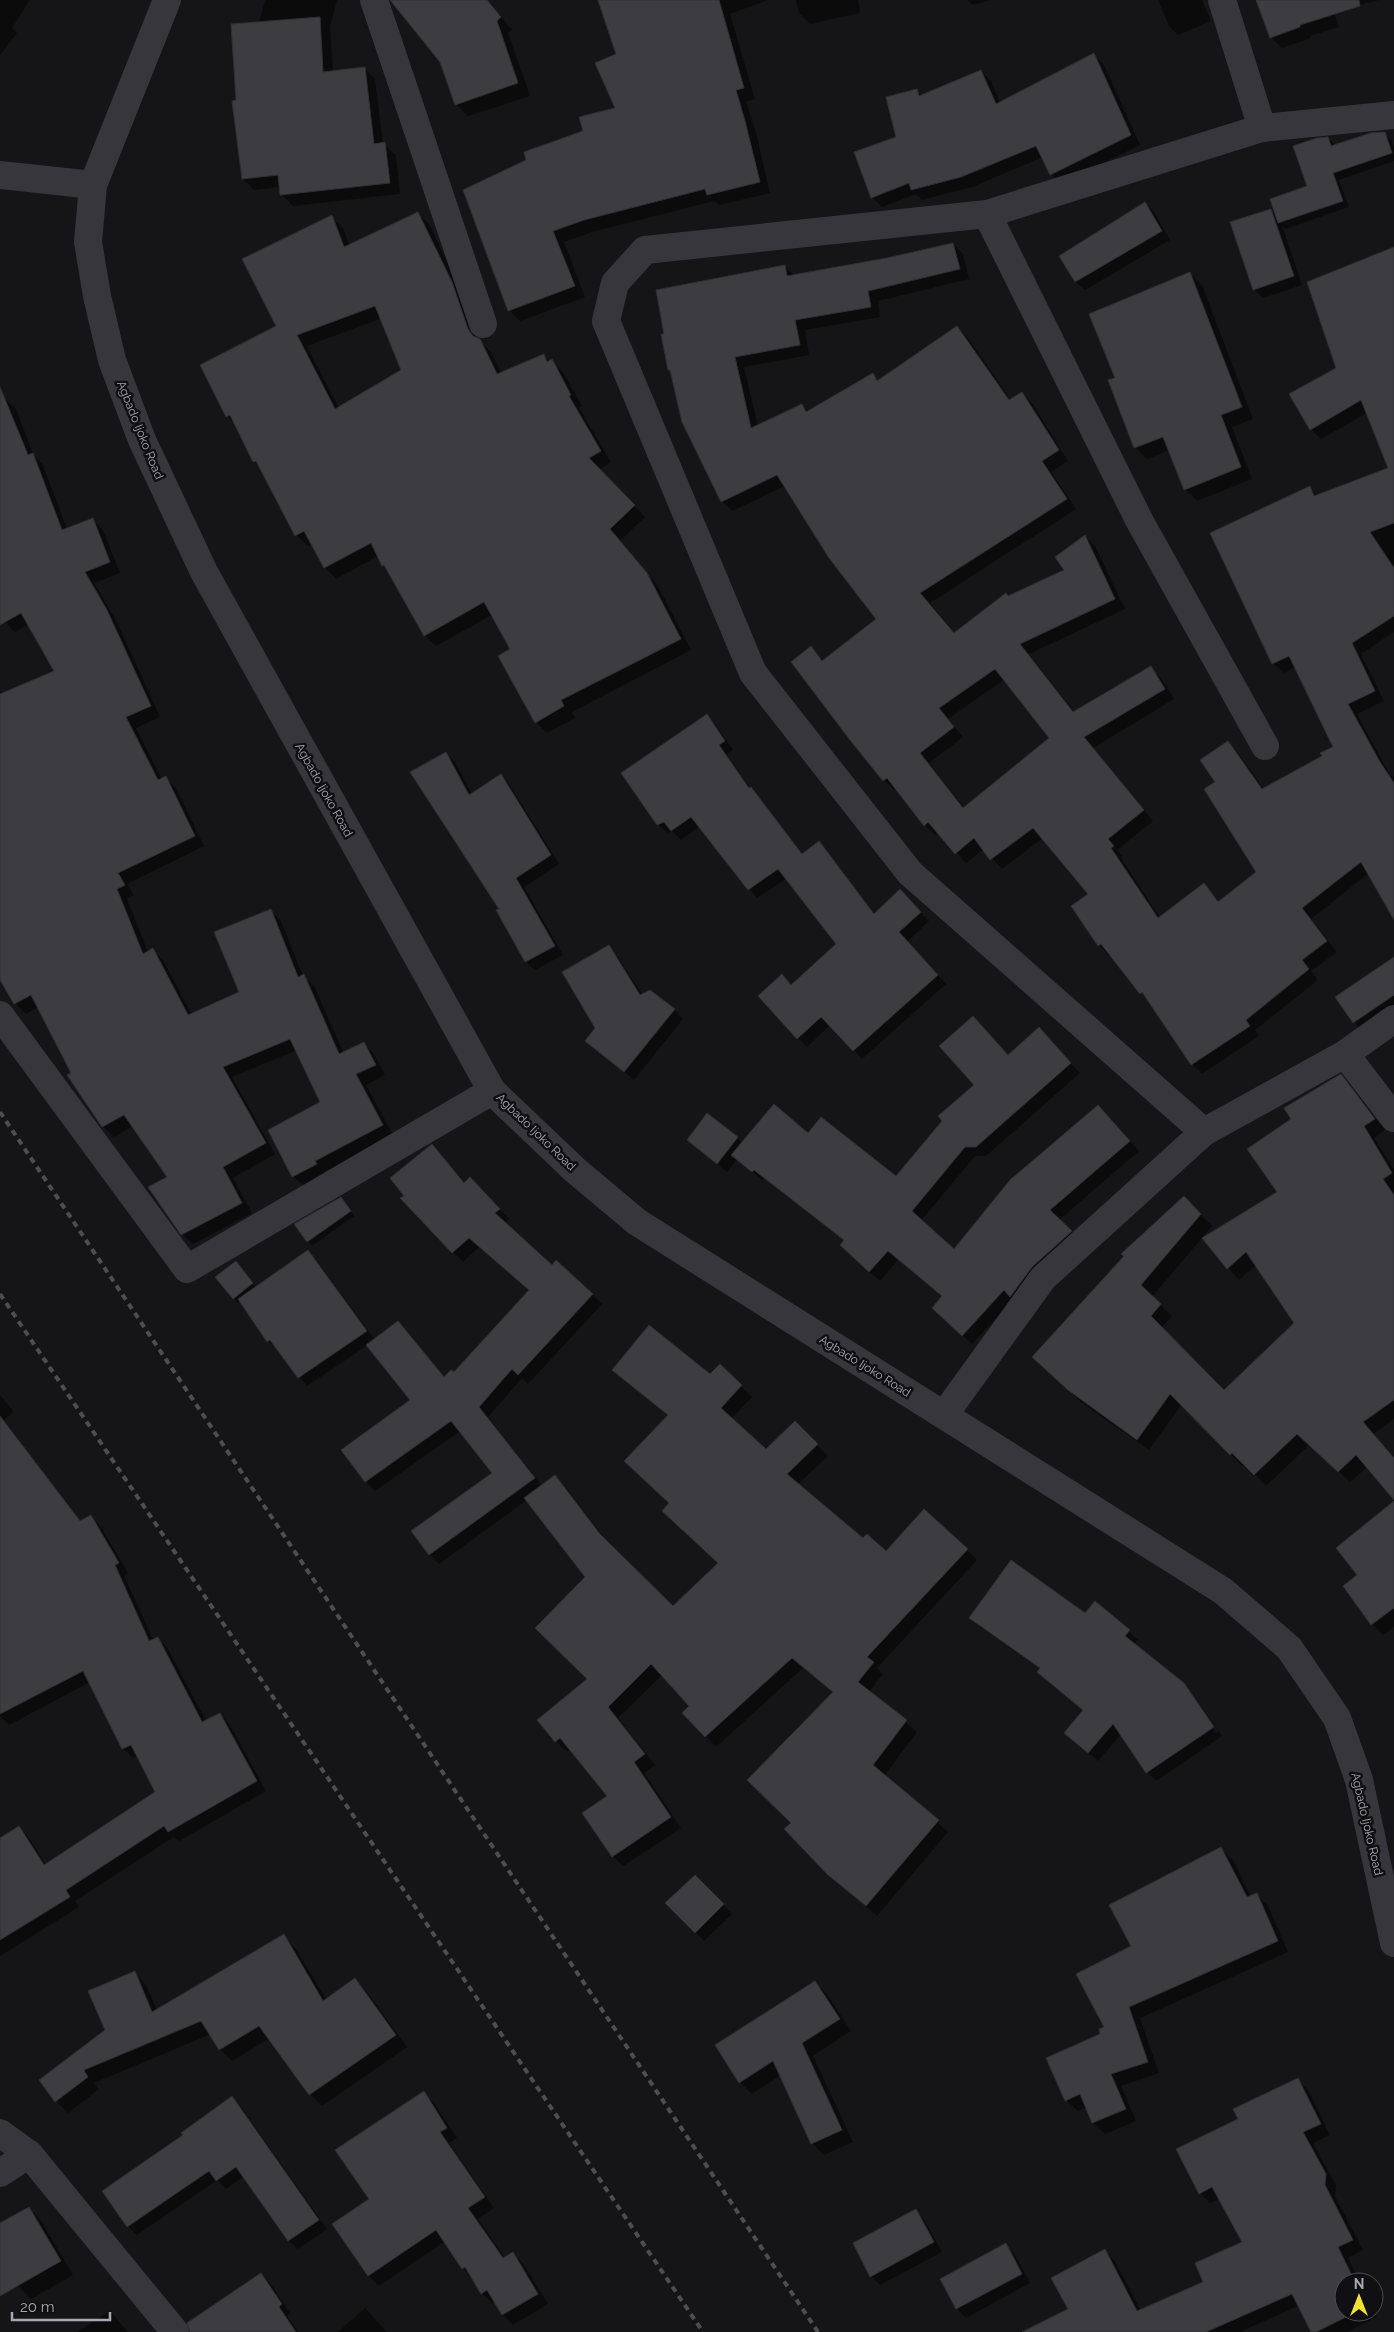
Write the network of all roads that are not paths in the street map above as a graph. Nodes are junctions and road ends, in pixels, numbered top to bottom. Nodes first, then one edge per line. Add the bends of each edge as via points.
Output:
1 (167, 0) edge
2 (374, 0) edge
3 (1222, 0) edge
4 (1393, 119) edge
5 (1262, 128) junction
6 (0, 175) edge
7 (93, 185) junction
8 (987, 214) junction
9 (483, 324) dead end
10 (1265, 746) dead end
11 (0, 1015) edge
12 (1394, 1020) edge
13 (1345, 1054) junction
14 (492, 1091) junction
15 (1394, 1118) edge
16 (1204, 1132) junction
17 (944, 1415) junction
18 (1394, 1943) edge
19 (0, 2133) edge
20 (29, 2154) junction
21 (0, 2174) edge
22 (175, 2332) edge

1 - 7 street, Agbado Ijoko Road
2 - 9 street
3 - 5 street
4 - 5 street
5 - 8 street
6 - 7 street
7 - 14 street, Agbado Ijoko Road via 88,242 97,296 112,360 142,440 204,572
8 - 10 street via 1139,520
8 - 16 street via 645,250 615,283 606,321 753,673 910,873
11 - 14 street via 187,1269
12 - 13 street
13 - 15 street
13 - 16 street
14 - 17 street, Agbado Ijoko Road via 575,1170 637,1222
16 - 17 street via 1044,1278
17 - 18 street, Agbado Ijoko Road via 1222,1590 1288,1648 1337,1718 1359,1780
19 - 20 street
20 - 21 street
20 - 22 street

